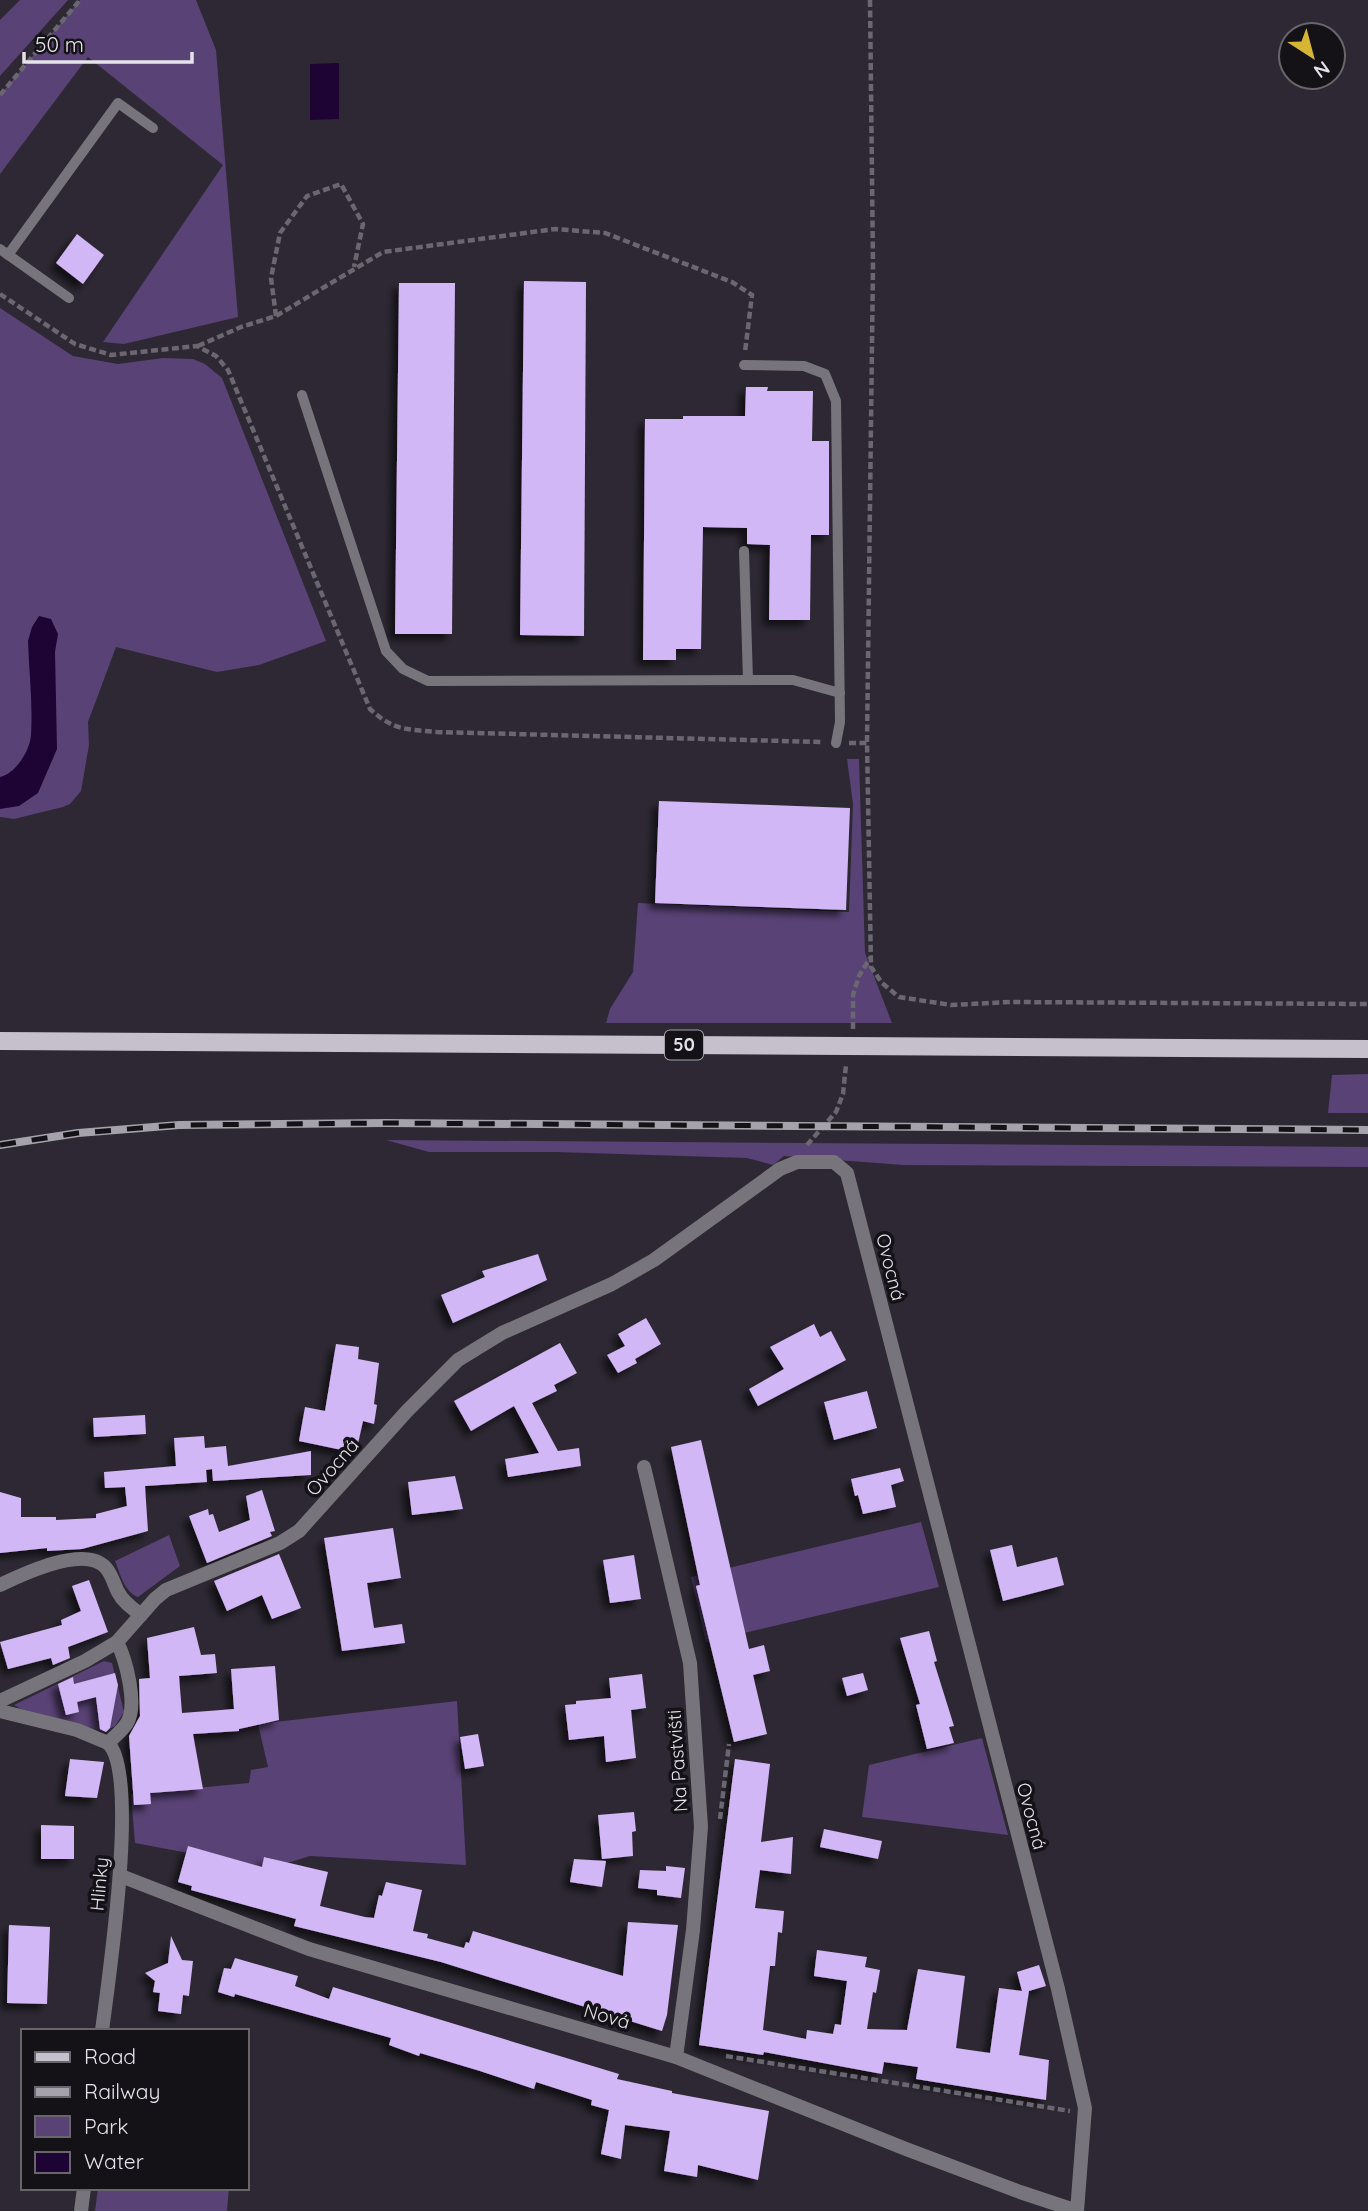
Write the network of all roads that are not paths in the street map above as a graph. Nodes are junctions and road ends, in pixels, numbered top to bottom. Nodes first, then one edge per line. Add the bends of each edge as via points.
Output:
1 (153, 128) dead end
2 (4, 252) edge
3 (69, 298) dead end
4 (744, 365) road end
5 (302, 395) dead end
6 (744, 551) dead end
7 (748, 680) junction
8 (840, 693) junction
9 (836, 743) road end
10 (0, 1041) edge
11 (1368, 1049) edge
12 (644, 1467) dead end
13 (0, 1585) edge
14 (141, 1615) junction
15 (117, 1642) junction
16 (0, 1701) edge
17 (0, 1711) edge
18 (108, 1743) junction
19 (121, 1876) junction
20 (102, 2029) edge
21 (676, 2057) junction
22 (84, 2190) edge
23 (81, 2211) edge
24 (1077, 2211) edge

1 - 2 lane via 118,103
2 - 3 lane
4 - 8 lane via 804,366 825,374 836,401
5 - 7 lane via 386,651 403,668 428,681
6 - 7 lane
7 - 8 lane via 793,680
8 - 9 lane
10 - 11 main road, 50
12 - 21 street, Na Pastvišti via 690,1663 701,1827
13 - 14 street via 51,1563 97,1561 109,1571 125,1602
14 - 15 street
14 - 24 street, Ovocná via 177,1584 281,1543 299,1531 420,1397 470,1351 654,1260 780,1169 797,1162 834,1162 847,1174 1058,1989 1085,2113
15 - 16 street
15 - 18 street via 132,1710 125,1727
17 - 18 street
18 - 19 street, Hlinky via 118,1760
19 - 20 street, Hlinky
19 - 21 street, Nová via 309,1949
21 - 24 street, Nová
22 - 23 street

